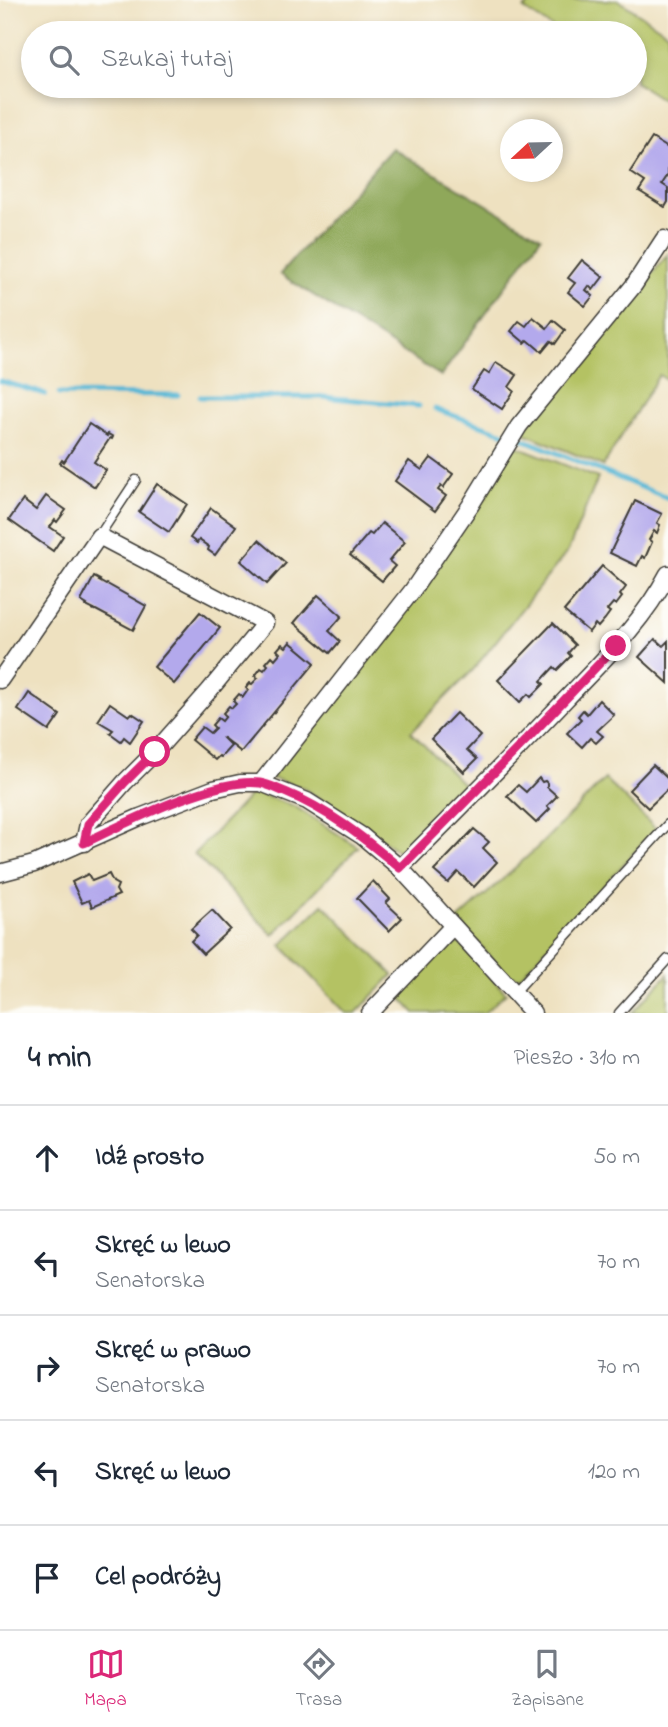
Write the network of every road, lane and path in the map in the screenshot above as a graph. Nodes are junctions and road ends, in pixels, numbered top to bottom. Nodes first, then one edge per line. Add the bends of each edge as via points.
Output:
1 (666, 240) edge
2 (136, 480) dead end
3 (99, 536) junction
4 (668, 574) edge
5 (0, 680) edge
6 (261, 783) junction
7 (668, 824) edge
8 (84, 843) junction
9 (400, 868) junction
10 (0, 873) edge
11 (453, 926) junction
12 (668, 959) edge
13 (514, 992) junction
14 (370, 1013) edge
15 (533, 1013) edge
16 (619, 1013) edge

1 - 6 street via 519,426 412,591
2 - 3 lane
3 - 5 street
3 - 8 street via 265,623 88,824
4 - 9 street via 616,646
6 - 8 street via 213,789
6 - 9 street via 325,811
7 - 13 lane
8 - 10 street
9 - 11 street
11 - 13 street
11 - 14 street
12 - 16 lane
13 - 15 street

